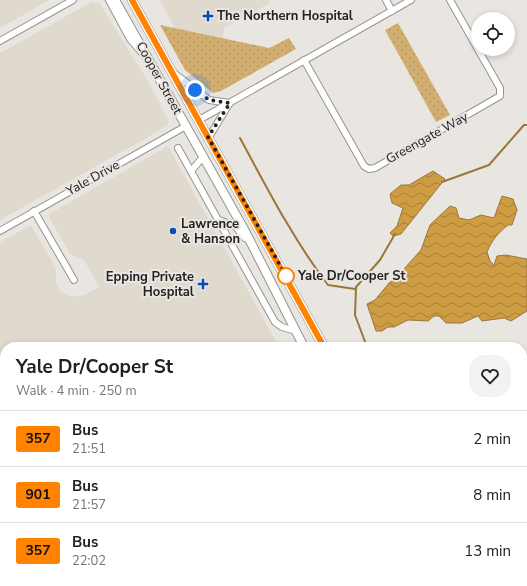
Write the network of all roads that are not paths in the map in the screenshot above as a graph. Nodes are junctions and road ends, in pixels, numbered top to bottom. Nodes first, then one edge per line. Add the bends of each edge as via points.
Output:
1 (72, 0) edge
2 (108, 0) edge
3 (115, 0) edge
4 (132, 0) edge
5 (386, 0) edge
6 (411, 0) edge
7 (450, 0) edge
8 (392, 11) junction
9 (0, 41) edge
10 (304, 60) junction
11 (150, 62) junction
12 (173, 73) junction
13 (230, 103) junction
14 (199, 120) junction
15 (186, 126) junction
16 (208, 137) junction
17 (178, 148) dead end
18 (203, 157) junction
19 (192, 171) junction
20 (34, 211) junction
21 (219, 220) junction
22 (0, 231) edge
23 (266, 271) junction
24 (74, 280) dead end
25 (298, 335) junction
26 (298, 342) edge
27 (302, 342) edge
28 (321, 342) edge

1 - 9 street
2 - 11 street via 130,39
3 - 11 main road, Cooper Street
4 - 12 main road, Cooper Street
5 - 8 street
6 - 8 street
7 - 10 street, Greengate Way via 500,88 500,96 375,168 369,169 364,166
8 - 10 street
10 - 13 street
11 - 15 main road, Cooper Street
12 - 13 street via 209,100
12 - 14 main road, Cooper Street
13 - 14 street
13 - 16 street
14 - 15 main road
14 - 16 main road, Cooper Street
15 - 18 main road, Cooper Street
15 - 20 street, Yale Drive
16 - 28 main road, Cooper Street
17 - 19 street
18 - 19 street
18 - 23 main road, Cooper Street
19 - 21 street
20 - 22 street, Yale Drive
20 - 24 street
21 - 23 street, Cooper Street via 235,226 242,233
21 - 25 street via 275,322
23 - 25 main road, Cooper Street
25 - 26 main road
25 - 27 main road, Cooper Street

